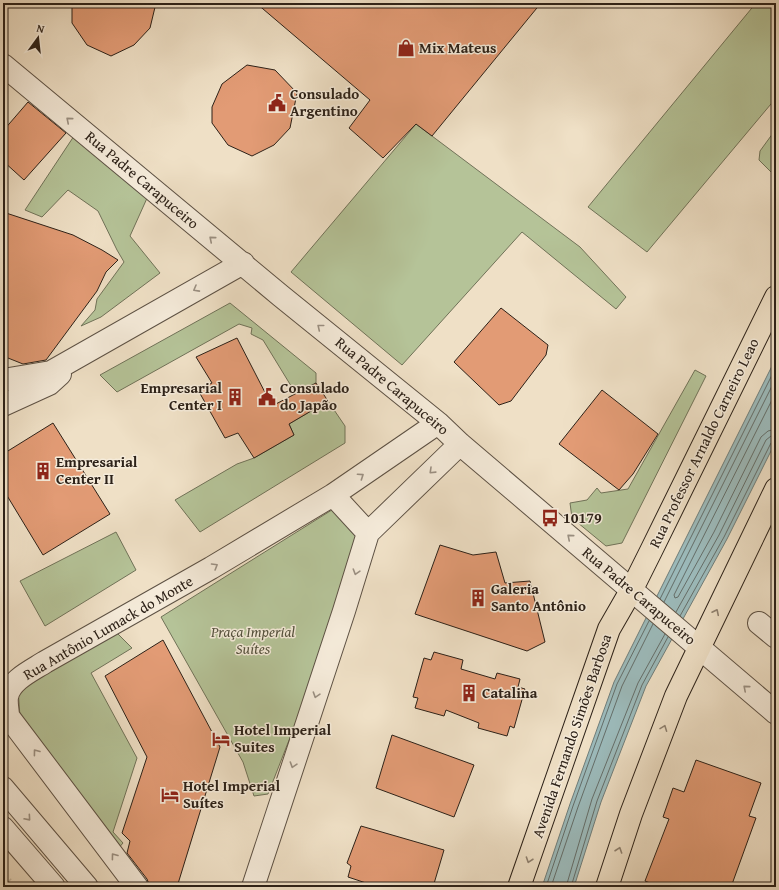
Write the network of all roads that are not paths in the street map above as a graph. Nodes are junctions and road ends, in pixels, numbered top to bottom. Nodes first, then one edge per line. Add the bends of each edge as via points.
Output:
1 (3, 65) edge
2 (242, 263) junction
3 (776, 297) edge
4 (50, 378) junction
5 (3, 380) edge
6 (3, 389) edge
7 (3, 405) edge
8 (3, 418) edge
9 (438, 423) junction
10 (460, 444) junction
11 (776, 489) edge
12 (333, 495) junction
13 (368, 533) junction
14 (632, 589) junction
15 (759, 623) dead end
16 (776, 637) edge
17 (697, 645) junction
18 (776, 713) edge
19 (3, 788) edge
20 (3, 828) edge
21 (54, 887) edge
22 (87, 887) edge
23 (137, 887) edge
24 (253, 887) edge
25 (519, 887) edge
26 (607, 887) edge

2 -> 1 street, Rua Padre Carapuceiro
2 -> 4 street via 82,354
9 -> 2 street, Rua Padre Carapuceiro
3 - 14 main road, Rua Professor Arnaldo Carneiro Leao
4 - 5 street
4 - 6 street
4 - 7 street
4 - 8 street via 25,407
9 - 10 street, Rua Padre Carapuceiro
12 -> 9 street, Rua Antônio Lumack do Monte
10 -> 13 street
14 -> 10 street, Rua Padre Carapuceiro
17 -> 11 main road
12 - 13 street
23 -> 12 street, Rua Antônio Lumack do Monte via 8,716 7,696 24,676 45,662
13 -> 24 street
14 - 17 street, Rua Padre Carapuceiro
14 -> 25 main road, Avenida Fernando Simões Barbosa via 609,629
15 - 16 street
18 -> 17 street, Rua Padre Carapuceiro
26 -> 17 main road via 632,814
19 -> 22 street
20 - 21 street

